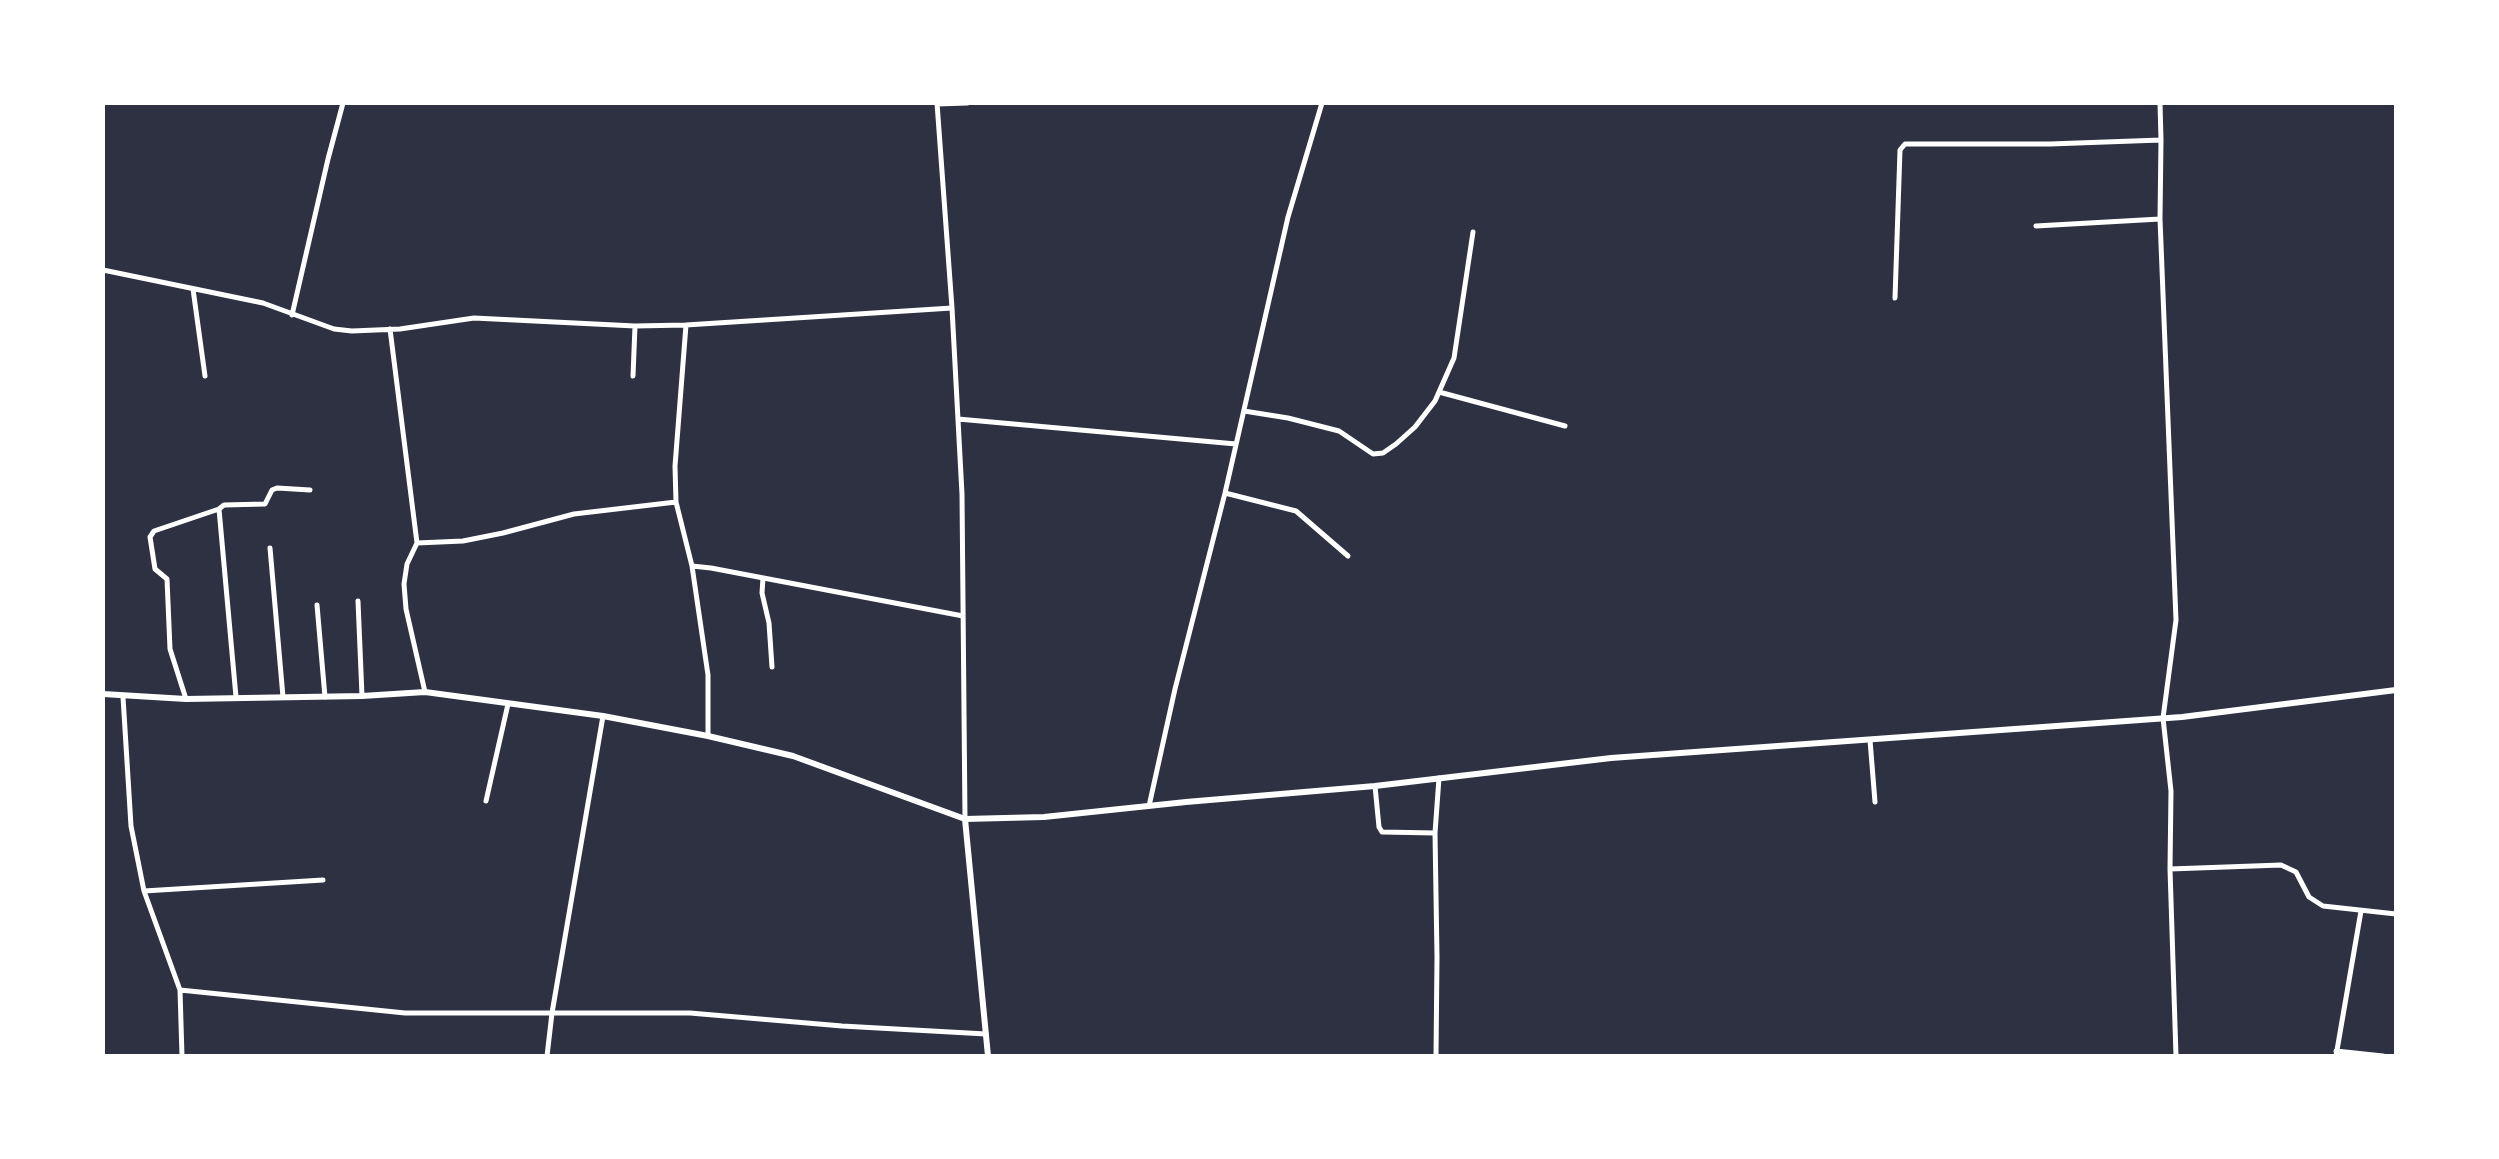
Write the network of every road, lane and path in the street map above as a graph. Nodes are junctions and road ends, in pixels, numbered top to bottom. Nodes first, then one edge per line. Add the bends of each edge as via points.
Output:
1 (351, 103) edge
2 (937, 103) edge
3 (967, 103) edge
4 (1322, 103) edge
5 (2160, 103) edge
6 (343, 105) edge
7 (2161, 139) junction
8 (2160, 219) junction
9 (2036, 226) dead end
10 (1473, 232) dead end
11 (103, 270) edge
12 (193, 289) junction
13 (1895, 298) dead end
14 (952, 308) junction
15 (292, 315) junction
16 (685, 325) junction
17 (635, 326) junction
18 (390, 330) junction
19 (205, 376) dead end
20 (633, 376) dead end
21 (1439, 392) junction
22 (1244, 411) junction
23 (958, 419) junction
24 (1565, 426) dead end
25 (1236, 444) junction
26 (310, 490) dead end
27 (1225, 493) junction
28 (676, 502) junction
29 (219, 509) junction
30 (417, 543) junction
31 (270, 548) dead end
32 (1348, 556) dead end
33 (692, 566) junction
34 (763, 578) junction
35 (358, 601) dead end
36 (317, 605) dead end
37 (963, 616) junction
38 (772, 667) dead end
39 (2396, 691) edge
40 (425, 692) junction
41 (103, 694) edge
42 (362, 696) junction
43 (123, 697) junction
44 (236, 697) junction
45 (325, 697) junction
46 (283, 698) junction
47 (186, 699) junction
48 (508, 704) junction
49 (603, 716) junction
50 (2163, 718) junction
51 (708, 736) junction
52 (1870, 740) junction
53 (1439, 778) junction
54 (1375, 786) junction
55 (486, 801) dead end
56 (1875, 802) dead end
57 (1149, 806) junction
58 (965, 819) junction
59 (1435, 833) junction
60 (2169, 869) junction
61 (323, 880) dead end
62 (144, 891) junction
63 (2361, 911) junction
64 (2396, 914) edge
65 (180, 990) junction
66 (552, 1013) junction
67 (986, 1034) junction
68 (2336, 1054) edge
69 (182, 1056) edge
70 (547, 1056) edge
71 (988, 1056) edge
72 (1436, 1056) edge
73 (2176, 1056) edge
74 (2383, 1056) edge

1 - 6 street
2 - 3 street
2 - 14 street
4 - 22 street via 1288,217
5 - 7 street
6 - 15 street
7 - 8 street
7 - 13 street via 1905,144 1900,150
8 - 9 street
8 - 50 street via 2176,620
10 - 21 street via 1454,358
11 - 12 street
12 - 15 street via 263,303
12 - 19 street
14 - 16 street
14 - 23 street
15 - 18 street via 334,329
16 - 17 street
16 - 28 street
17 - 18 street via 474,318
17 - 20 street
18 - 30 street
21 - 22 street via 1415,427 1383,453 1373,454 1339,431
21 - 24 street
22 - 25 street
23 - 25 street
23 - 37 street
25 - 27 street
26 - 29 street via 277,488 265,504
27 - 32 street via 1296,511
27 - 57 street
28 - 30 street via 574,514 463,541
28 - 33 street
29 - 44 street
29 - 47 street via 154,531 150,537 155,569 167,579 170,649
30 - 40 street via 404,584
31 - 46 street
33 - 34 street
33 - 51 street via 709,675
34 - 37 street
34 - 38 street
35 - 42 street
36 - 45 street
37 - 58 street
39 - 50 street
40 - 42 street
40 - 48 street
41 - 43 street
42 - 45 street
43 - 47 street
43 - 62 street via 131,826
44 - 46 street
44 - 47 street
45 - 46 street
48 - 49 street
48 - 55 street
49 - 51 street
49 - 66 street
50 - 52 street
50 - 60 street via 2172,807
51 - 58 street via 793,756
52 - 53 street via 1611,758
52 - 56 street
53 - 54 street
53 - 59 street
54 - 57 street
54 - 59 street via 1382,832
57 - 58 street via 1044,817
58 - 67 street
59 - 72 street
60 - 63 street via 2281,864 2296,872 2315,902
60 - 73 street
61 - 62 street
62 - 65 street
63 - 64 street
63 - 68 street
65 - 66 street via 405,1013
65 - 69 street
66 - 67 street via 690,1013
66 - 70 street
67 - 71 street
68 - 74 street

